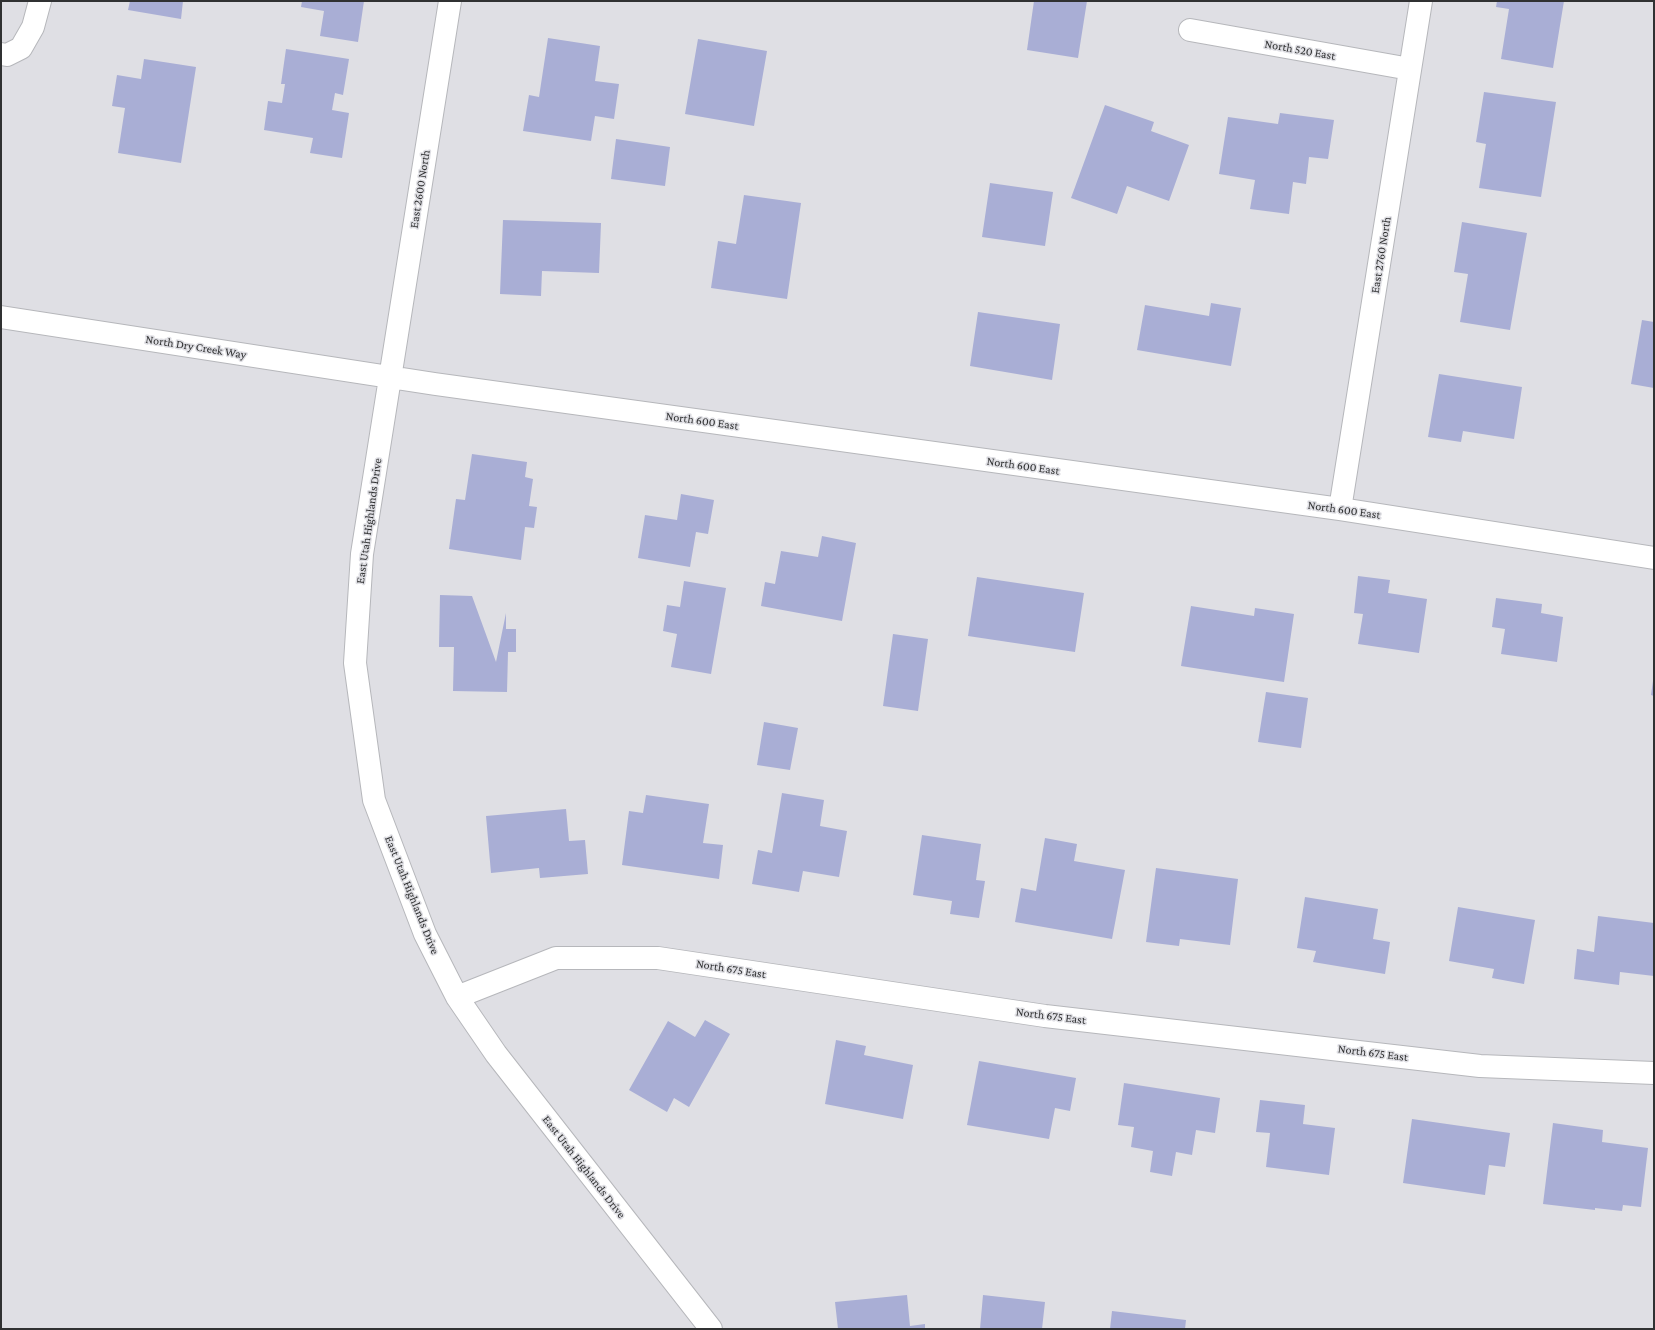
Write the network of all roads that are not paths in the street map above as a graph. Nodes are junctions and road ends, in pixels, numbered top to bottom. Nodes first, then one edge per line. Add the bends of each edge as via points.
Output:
1 (40, 1) edge
2 (450, 1) edge
3 (1420, 1) edge
4 (1190, 30) dead end
5 (11, 51) edge
6 (1410, 69) junction
7 (1, 317) edge
8 (391, 377) junction
9 (1340, 509) junction
10 (1654, 558) edge
11 (457, 997) junction
12 (1654, 1073) edge
13 (710, 1329) edge

1 - 5 street via 33,27
2 - 8 street, East 2600 North
3 - 6 street, East 2760 North
4 - 6 street, North 520 East
6 - 9 street, East 2760 North
7 - 8 street, North Dry Creek Way
8 - 9 street, North 600 East
8 - 11 street, East Utah Highlands Drive via 362,554 355,663 374,800 425,934
9 - 10 street, North 600 East
11 - 12 street, North 675 East via 556,958 658,958 1045,1016 1480,1066
11 - 13 street, East Utah Highlands Drive via 496,1054

